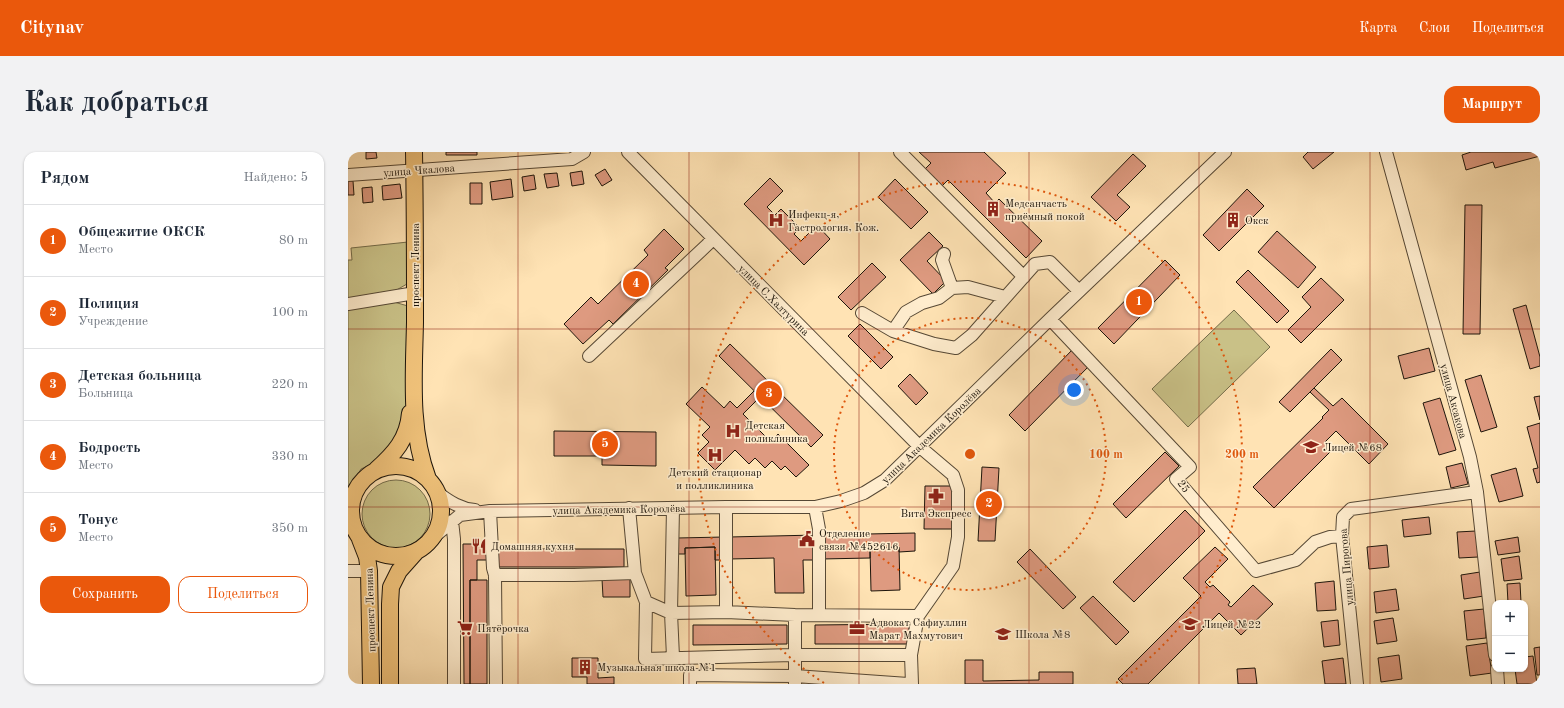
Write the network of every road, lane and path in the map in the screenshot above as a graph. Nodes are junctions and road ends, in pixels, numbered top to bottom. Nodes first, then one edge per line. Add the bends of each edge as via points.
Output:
1 (414, 152) edge
2 (584, 152) edge
3 (628, 152) edge
4 (900, 152) edge
5 (1224, 152) edge
6 (1386, 152) edge
7 (414, 170) junction
8 (348, 175) edge
9 (712, 238) junction
10 (944, 254) dead end
11 (1024, 277) junction
12 (952, 288) junction
13 (1079, 291) junction
14 (415, 293) junction
15 (1005, 297) junction
16 (348, 304) edge
17 (862, 313) dead end
18 (1050, 319) junction
19 (893, 331) junction
20 (589, 356) dead end
21 (414, 378) junction
22 (920, 447) junction
23 (375, 471) junction
24 (428, 479) junction
25 (1477, 492) junction
26 (438, 493) junction
27 (350, 500) edge
28 (726, 507) junction
29 (815, 507) junction
30 (629, 508) junction
31 (673, 508) junction
32 (490, 511) junction
33 (452, 520) junction
34 (435, 536) junction
35 (1342, 536) junction
36 (360, 538) junction
37 (414, 553) junction
38 (348, 571) edge
39 (369, 571) junction
40 (635, 573) junction
41 (495, 575) junction
42 (646, 602) junction
43 (726, 612) junction
44 (671, 613) junction
45 (819, 614) junction
46 (795, 615) junction
47 (918, 616) junction
48 (1493, 636) edge
49 (794, 655) junction
50 (911, 655) junction
51 (673, 657) junction
52 (1496, 672) edge
53 (795, 680) edge
54 (371, 684) edge
55 (390, 684) edge
56 (454, 684) edge
57 (496, 684) edge
58 (690, 684) edge
59 (908, 684) edge
60 (912, 684) edge
61 (1357, 684) edge
62 (1498, 684) edge

1 - 7 main road, проспект Ленина
2 - 7 street, улица Чкалова via 572,159
3 - 9 street, улица С.Халтурина
4 - 11 street
5 - 13 street, улица Академика Королёва
6 - 25 street, улица Аксакова via 1470,457
7 - 8 street, улица Чкалова
7 - 14 main road, проспект Ленина
9 - 20 street
9 - 22 street, улица С.Халтурина
10 - 12 street via 942,260
11 - 13 street via 1035,264 1050,262
11 - 15 street
12 - 15 street via 968,287
12 - 19 street via 939,298 922,303 906,312
13 - 18 street, улица Академика Королёва
14 - 16 street
14 - 21 main road, проспект Ленина
15 - 19 street via 972,335 956,348
17 - 19 street
18 - 22 street, улица Академика Королёва
18 - 35 street, 25 via 1190,467 1176,479 1256,571 1296,560 1314,542
21 - 23 main road, проспект Ленина via 410,417 405,433 398,448
21 - 24 main road, проспект Ленина via 416,436
22 - 29 street, улица Академика Королёва via 885,480 864,493
22 - 47 street, улица С.Халтурина via 953,475 958,490 958,537 953,566
23 - 24 main road via 403,466
23 - 27 main road via 360,484
24 - 26 main road
25 - 35 street, улица Пирогова via 1351,509 1343,517
25 - 48 street, улица Аксакова
26 - 32 street via 460,507
26 - 34 main road via 441,514
27 - 36 main road via 352,520
28 - 29 street, улица Академика Королёва
28 - 31 street, улица Академика Королёва
28 - 43 street
29 - 45 street via 819,529
30 - 31 street, улица Академика Королёва
30 - 32 street, улица Академика Королёва
30 - 40 street
31 - 44 street
32 - 33 street, улица Академика Королёва via 460,515
32 - 41 street
33 - 34 street, улица Академика Королёва
33 - 56 street
34 - 37 main road
35 - 61 street, улица Пирогова
36 - 37 main road via 368,547 379,553 390,556
36 - 39 main road, проспект Ленина
37 - 55 main road, проспект Ленина via 399,571 391,587
38 - 39 street
39 - 54 main road, проспект Ленина
40 - 41 street via 576,576
40 - 42 street
41 - 57 street
42 - 44 street
42 - 51 street via 645,659
43 - 44 street
43 - 46 street
44 - 51 street
45 - 46 street
45 - 47 street
46 - 49 street
47 - 50 street
49 - 50 street
49 - 51 street
49 - 53 street
50 - 60 street
52 - 62 street
53 - 58 street via 690,675
53 - 59 street

